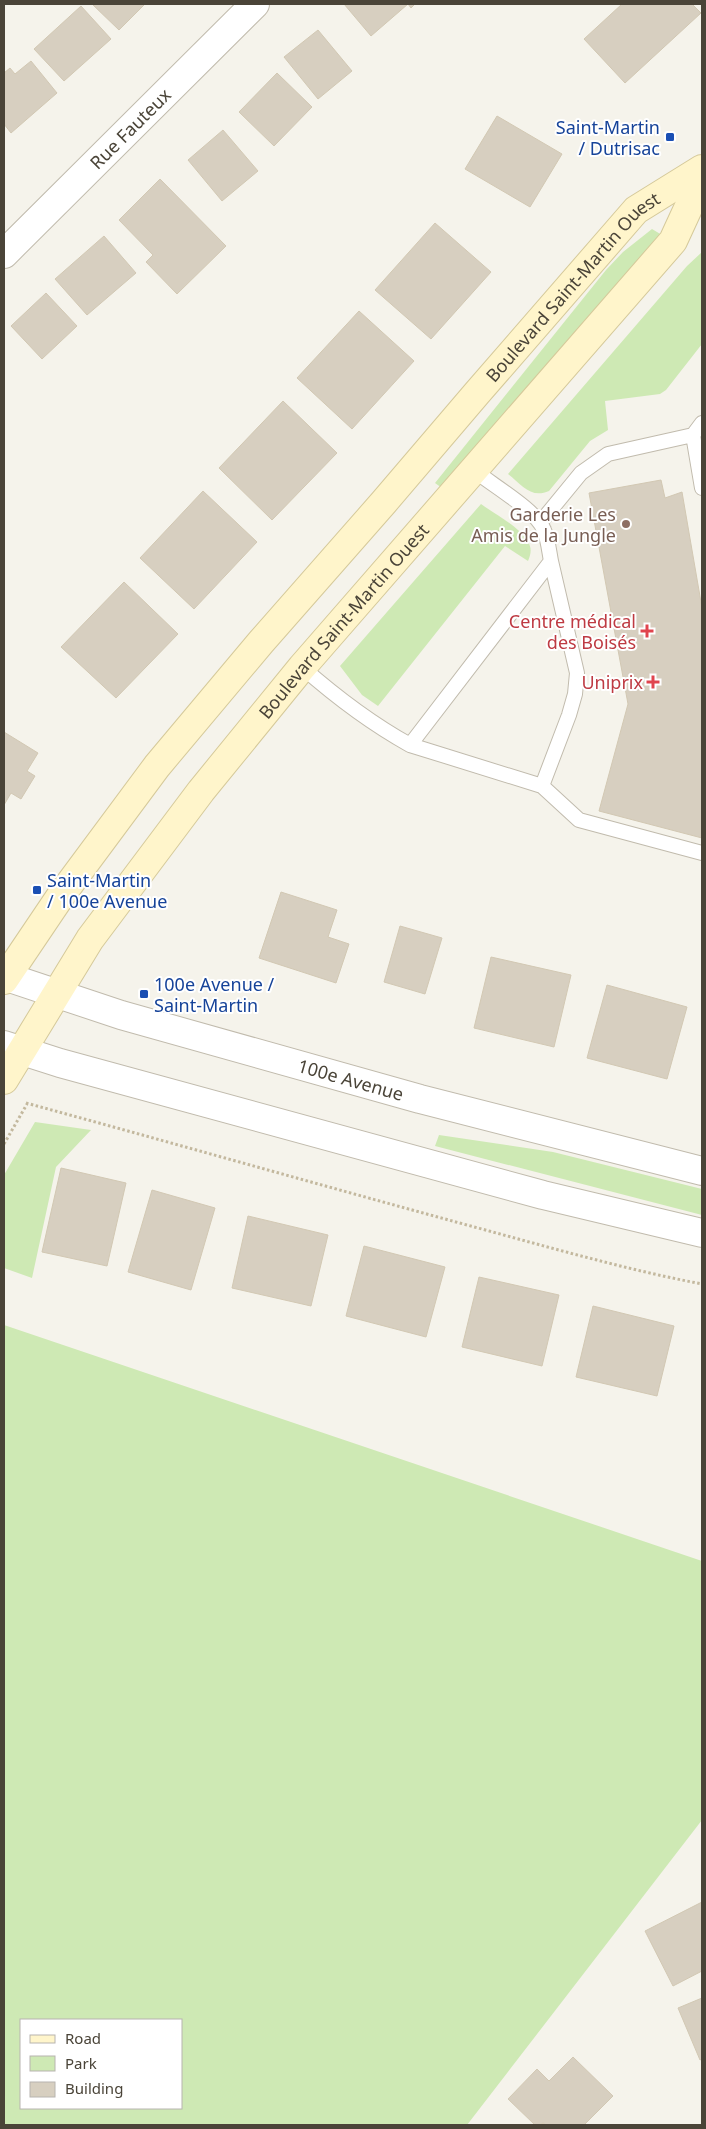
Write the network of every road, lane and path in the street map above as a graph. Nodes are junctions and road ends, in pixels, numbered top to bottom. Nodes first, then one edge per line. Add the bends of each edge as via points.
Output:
1 (255, 4) edge
2 (702, 169) edge
3 (702, 178) edge
4 (4, 254) edge
5 (702, 423) edge
6 (692, 435) junction
7 (474, 470) junction
8 (702, 488) edge
9 (540, 523) junction
10 (551, 561) junction
11 (302, 668) junction
12 (410, 745) junction
13 (542, 786) junction
14 (702, 853) edge
15 (4, 978) edge
16 (56, 994) junction
17 (12, 1048) edge
18 (4, 1080) edge
19 (28, 1103) dead end
20 (38, 1106) dead end
21 (4, 1144) edge
22 (702, 1171) edge
23 (702, 1233) edge
24 (702, 1284) edge

1 - 4 street, Rue Fauteux
2 - 15 main road, Boulevard Saint-Martin Ouest via 636,210 476,393 158,766
3 - 7 main road, Boulevard Saint-Martin Ouest via 673,240
5 - 6 lane
6 - 8 lane
6 - 9 lane via 608,454 581,473
7 - 9 lane
7 - 11 main road, Boulevard Saint-Martin Ouest
9 - 10 lane via 545,531
10 - 12 lane
10 - 13 lane via 576,673 571,708
11 - 12 lane
11 - 16 main road, Boulevard Saint-Martin Ouest via 171,830 90,939
12 - 13 lane
13 - 14 lane via 579,820
15 - 16 street, 100e Avenue
16 - 17 main road, Boulevard Saint-Martin Ouest
16 - 22 street, 100e Avenue via 420,1099
17 - 18 main road, Boulevard Saint-Martin Ouest
17 - 23 street via 542,1195
19 - 21 path
20 - 24 path via 364,1197

